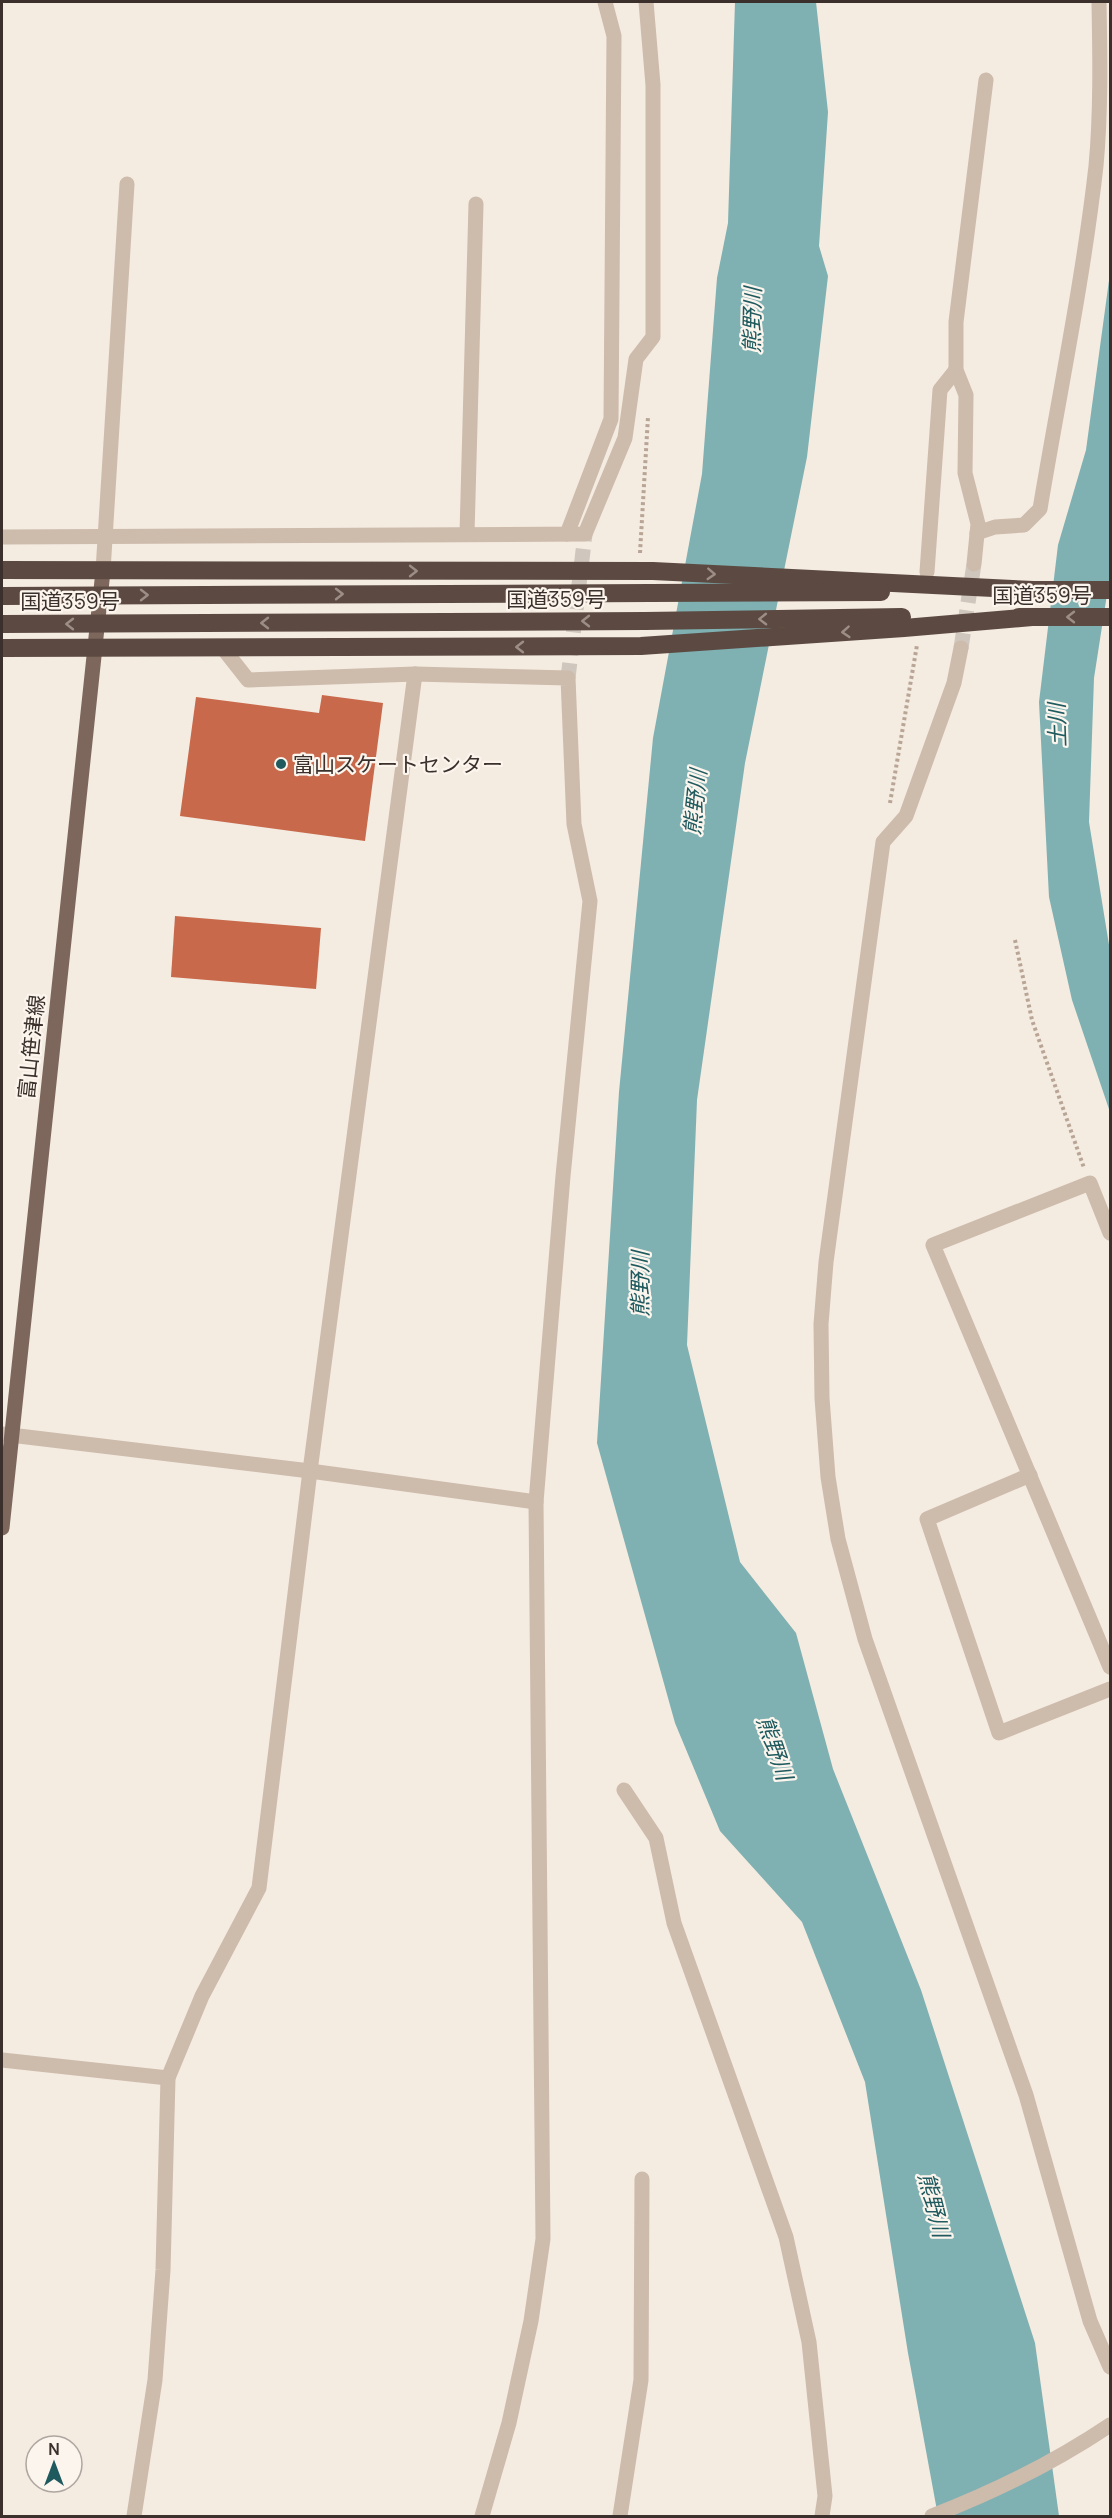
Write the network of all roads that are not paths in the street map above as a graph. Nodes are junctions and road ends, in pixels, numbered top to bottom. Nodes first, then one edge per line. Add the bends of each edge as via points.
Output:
1 (605, 2) edge
2 (646, 2) edge
3 (1099, 2) edge
4 (986, 80) dead end
5 (127, 184) dead end
6 (476, 204) dead end
7 (956, 370) junction
8 (977, 533) junction
9 (467, 534) junction
10 (567, 534) junction
11 (2, 537) edge
12 (105, 537) junction
13 (974, 564) tunnel mouth
14 (2, 570) edge
15 (103, 571) junction
16 (927, 572) dead end
17 (906, 587) junction
18 (1110, 590) edge
19 (2, 596) edge
20 (1110, 617) edge
21 (905, 623) junction
22 (2, 624) edge
23 (222, 647) junction
24 (2, 648) edge
25 (93, 648) junction
26 (962, 648) tunnel mouth
27 (415, 674) junction
28 (1110, 1233) edge
29 (7, 1435) edge
30 (310, 1471) junction
31 (1030, 1475) junction
32 (536, 1502) junction
33 (2, 1528) edge
34 (1110, 1667) edge
35 (1110, 1689) edge
36 (624, 1790) dead end
37 (2, 2060) edge
38 (168, 2078) junction
39 (642, 2179) dead end
40 (1110, 2367) edge
41 (1110, 2426) edge
42 (134, 2517) edge
43 (482, 2517) edge
44 (621, 2517) edge
45 (822, 2517) edge
46 (932, 2517) edge

1 - 10 street via 614,36 611,419
2 - 10 street via 653,85 653,337 636,359 625,438 585,534
3 - 8 street via 1101,64 1096,164 1040,509 1024,525
4 - 7 street via 956,322
5 - 12 street
6 - 9 street
7 - 8 street via 966,395 965,473
7 - 16 street via 940,390
8 - 13 street
9 - 10 street
9 - 12 street
11 - 12 street
12 - 15 street
14 - 15 highway
15 -> 17 highway via 646,565
15 - 25 main road, 富山笹津線
17 - 18 highway, 国道359号
19 -> 17 highway, 国道359号, bridge
20 -> 21 highway, 国道359号
21 -> 22 highway, 国道359号, bridge
21 -> 23 highway via 641,646
23 - 25 highway
23 - 27 street via 248,680
24 - 25 highway
25 - 29 main road, 富山笹津線
26 - 40 street via 954,683 906,816 883,842 825,1273 821,1345 828,1477 838,1539 865,1639 1026,2095 1090,2321
27 - 30 street
27 - 32 street via 568,678 574,824 590,901
28 - 31 street via 1090,1183 933,1245
29 - 30 street
29 - 33 main road, 富山笹津線
30 - 32 street
30 - 38 street via 259,1888 202,1996
31 - 34 street
31 - 35 street via 927,1520 999,1733
32 - 43 street via 543,2239 531,2321
36 - 45 street via 656,1839 674,1923 786,2237 809,2342 825,2496
37 - 38 street
38 - 42 street via 163,2270 155,2380
39 - 44 street via 641,2380
41 - 46 street via 1056,2459

